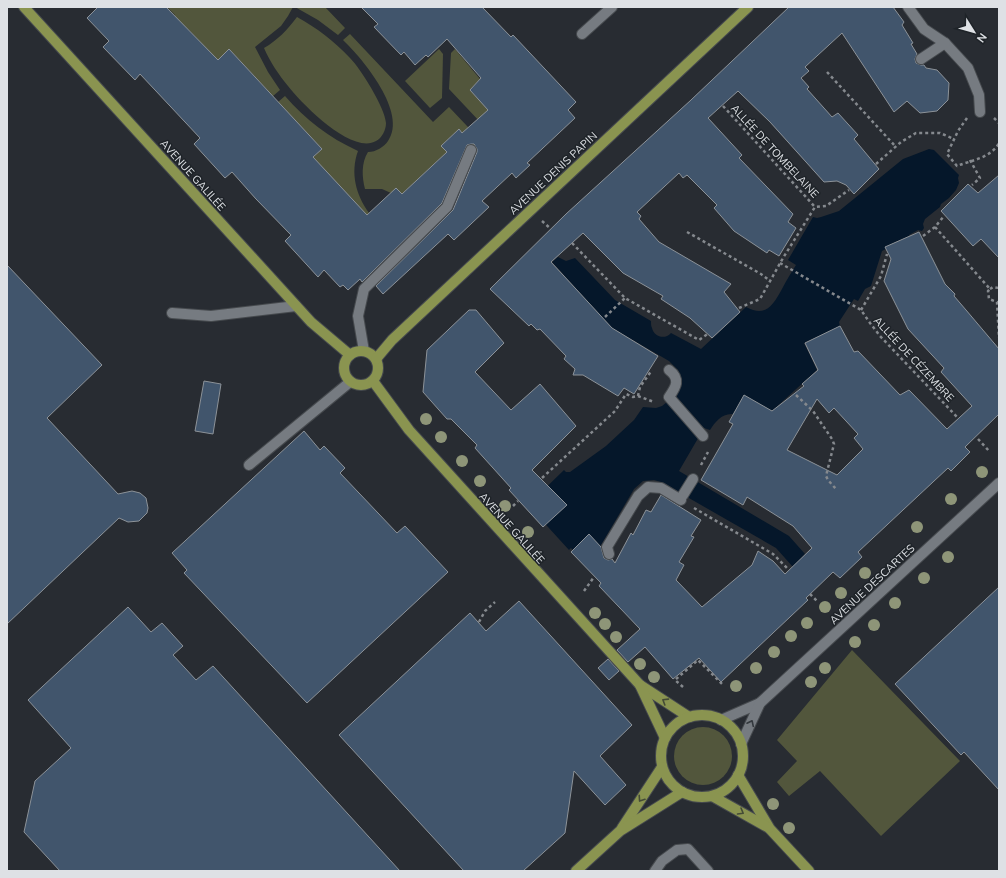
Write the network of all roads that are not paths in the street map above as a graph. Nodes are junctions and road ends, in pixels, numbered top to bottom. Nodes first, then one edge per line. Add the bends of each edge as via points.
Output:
1 (24, 7) edge
2 (612, 7) edge
3 (748, 7) edge
4 (908, 7) edge
5 (582, 34) dead end
6 (945, 43) junction
7 (921, 59) dead end
8 (980, 112) road end
9 (471, 150) dead end
10 (296, 306) junction
11 (172, 313) dead end
12 (364, 351) junction
13 (350, 356) junction
14 (376, 358) junction
15 (669, 370) road end
16 (373, 381) junction
17 (350, 382) junction
18 (703, 436) road end
19 (250, 465) dead end
20 (693, 479) road end
21 (999, 483) edge
22 (609, 554) dead end
23 (640, 685) junction
24 (760, 703) junction
25 (690, 717) junction
26 (721, 720) junction
27 (665, 738) junction
28 (741, 744) junction
29 (662, 767) junction
30 (738, 775) junction
31 (682, 792) junction
32 (712, 796) junction
33 (770, 829) junction
34 (620, 831) junction
35 (576, 871) edge
36 (655, 871) edge
37 (708, 871) edge
38 (809, 871) edge

1 - 10 main road, AVENUE GALILÉE
2 - 5 street
3 - 14 main road, AVENUE DENIS PAPIN via 392,340
4 - 6 street via 924,30
6 - 7 street
6 - 8 street via 968,68 979,95
9 - 12 street via 448,207 364,289 358,316
10 - 11 street via 211,316
10 - 13 main road, AVENUE GALILÉE
12 - 13 main road via 354,352
12 - 14 main road
13 - 17 main road via 344,366
14 - 16 main road via 378,373
15 - 18 street via 675,374 676,381 669,397
16 - 17 main road via 364,385
16 - 23 main road, AVENUE GALILÉE via 409,430
17 - 19 street
20 - 22 street via 682,498 661,488 648,487 638,496 607,547
21 - 24 street, AVENUE DESCARTES
25 -> 23 main road, AVENUE GALILÉE
23 - 27 main road, AVENUE GALILÉE
24 - 26 street, AVENUE DESCARTES
28 -> 24 street, AVENUE DESCARTES
25 - 26 main road via 711,716
25 - 27 main road via 671,729
26 - 28 main road via 730,726
27 - 29 main road via 662,747
28 - 30 main road via 742,765
29 - 31 main road via 673,786
29 -> 34 main road
30 - 32 main road via 723,791
30 - 33 main road
31 - 32 main road via 692,796
31 - 34 main road
32 -> 33 main road
33 - 38 main road
34 - 35 main road
36 - 37 street via 662,861 677,850 683,849 688,849

